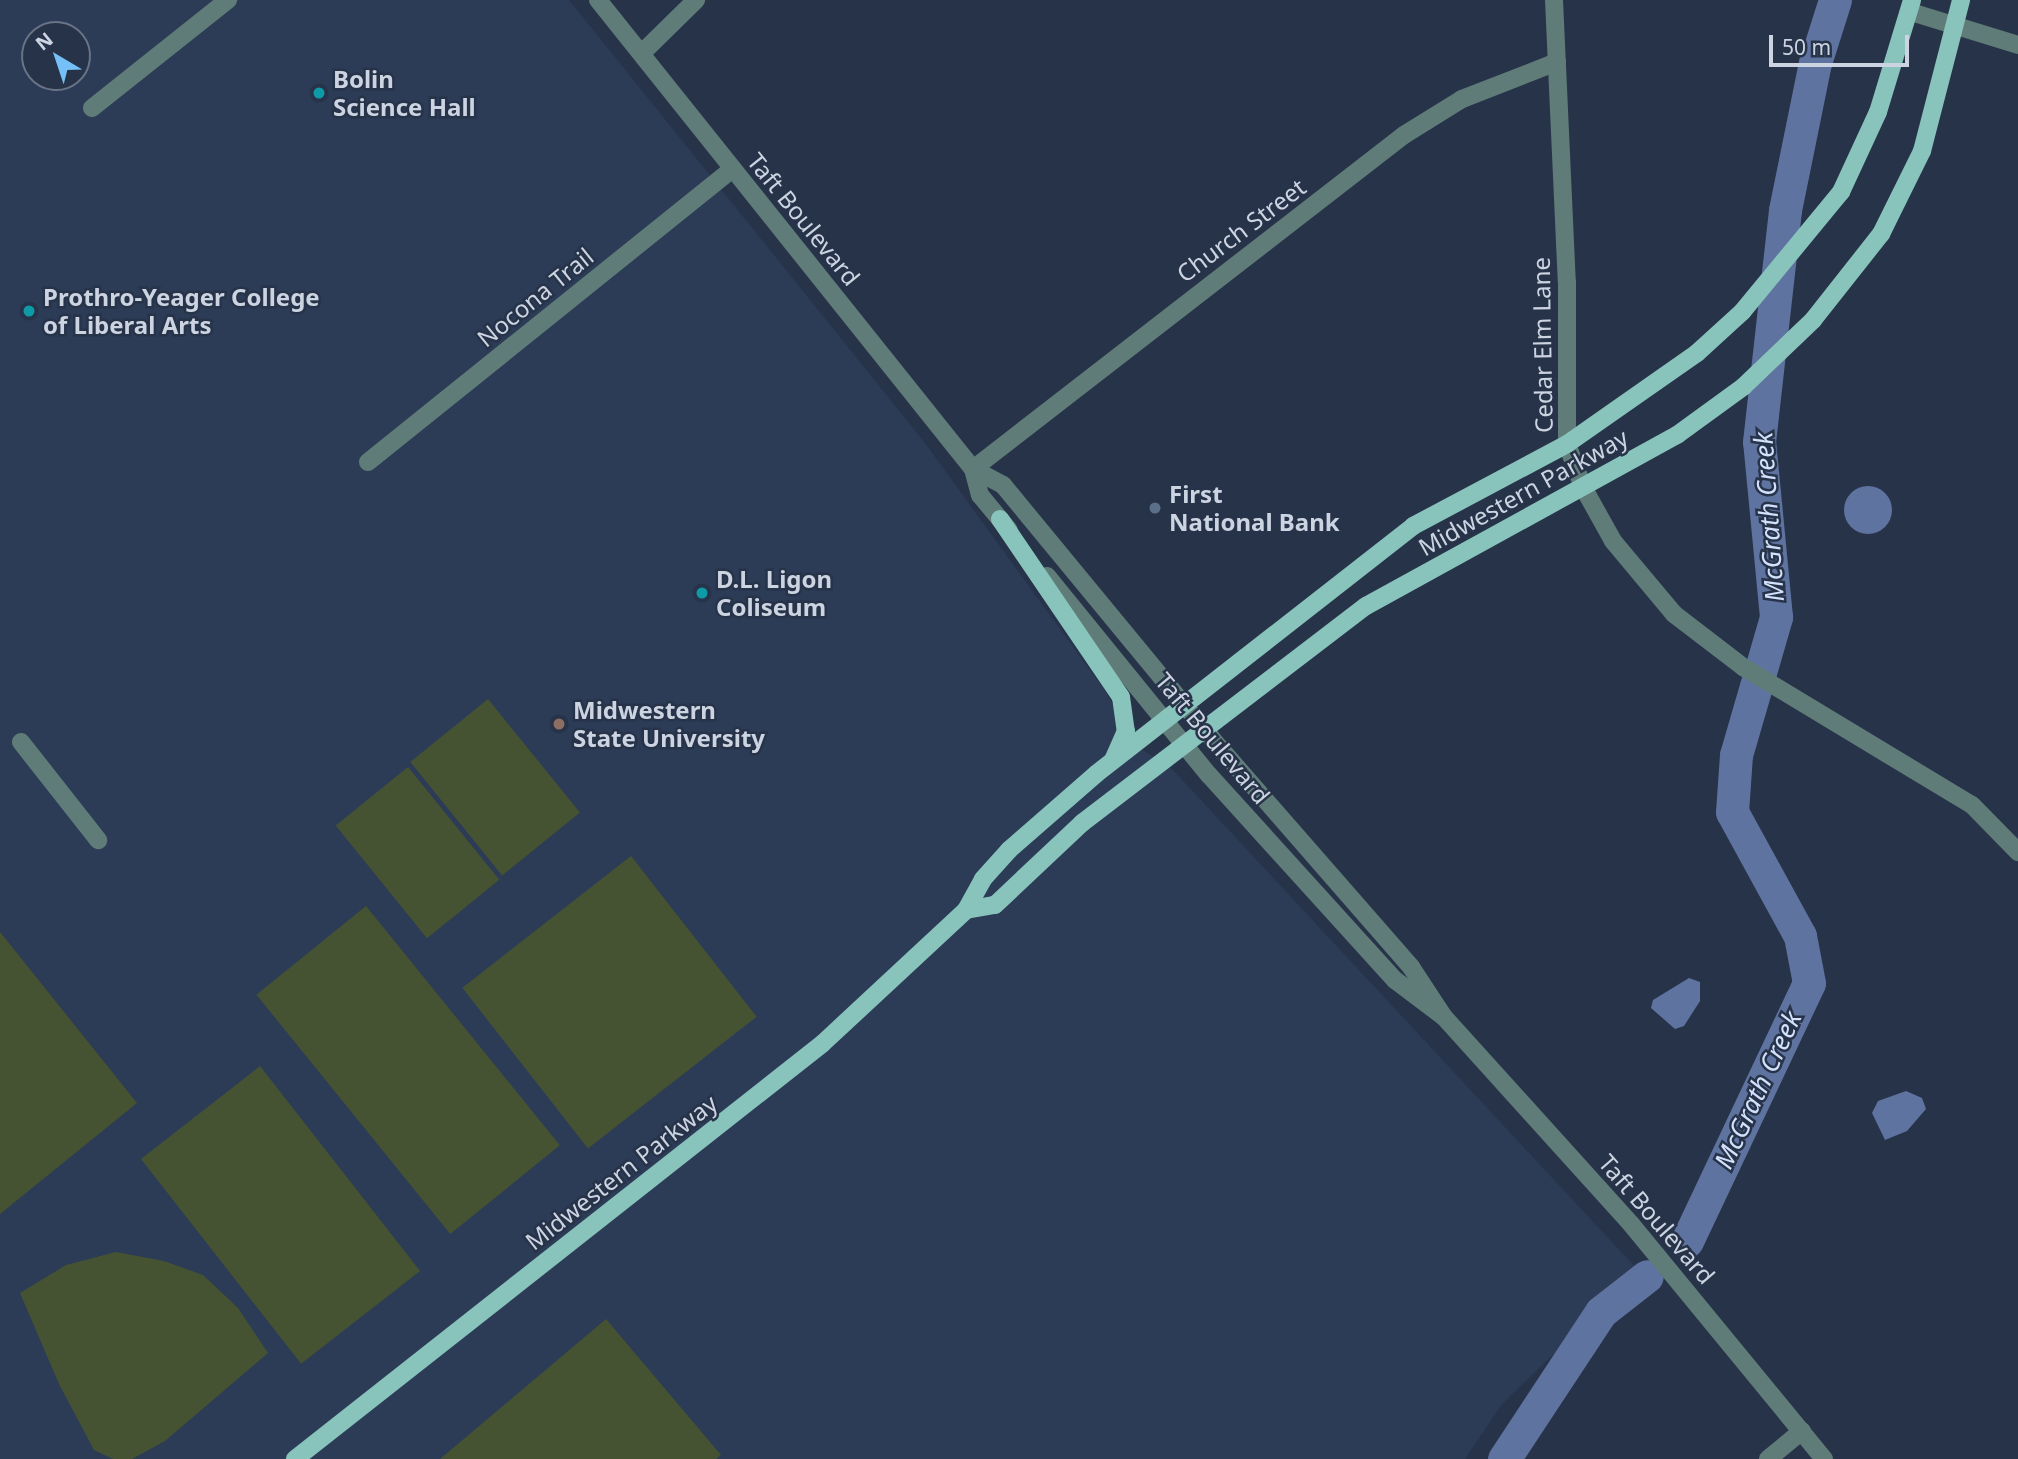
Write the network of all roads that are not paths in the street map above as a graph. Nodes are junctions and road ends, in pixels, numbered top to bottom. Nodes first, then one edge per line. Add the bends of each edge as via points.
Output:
1 (228, 0) edge
2 (598, 0) edge
3 (696, 0) edge
4 (1554, 0) edge
5 (1961, 0) edge
6 (1912, 6) edge
7 (1956, 26) junction
8 (2018, 46) edge
9 (642, 53) junction
10 (1557, 62) junction
11 (92, 108) dead end
12 (733, 169) junction
13 (1567, 443) junction
14 (368, 462) dead end
15 (972, 469) junction
16 (1583, 487) junction
17 (1000, 519) junction
18 (1185, 705) junction
19 (1165, 720) junction
20 (1203, 727) junction
21 (21, 742) dead end
22 (1183, 743) junction
23 (1111, 763) junction
24 (98, 840) dead end
25 (2018, 852) edge
26 (966, 910) junction
27 (1444, 1017) junction
28 (1802, 1431) junction
29 (295, 1459) edge
30 (1768, 1459) edge
31 (1824, 1459) edge

1 - 11 street
2 - 9 street, Taft Boulevard
3 - 9 street
4 - 10 street, Cedar Elm Lane
5 - 7 main road, Midwestern Parkway
6 - 7 street
6 - 13 main road, Midwestern Parkway via 1878,112 1841,192 1799,247 1742,312 1697,353
7 - 8 street
7 - 16 main road, Midwestern Parkway via 1922,151 1881,234 1813,320 1743,387 1677,435
9 - 12 street, Taft Boulevard
10 - 13 street, Cedar Elm Lane via 1567,282
10 - 15 street, Church Street via 1462,99 1404,135
12 - 14 street, Nocona Trail
12 - 15 street, Taft Boulevard
13 - 16 street, Cedar Elm Lane
13 - 18 main road, Midwestern Parkway via 1413,526
15 - 17 street, Taft Boulevard via 981,495
15 - 18 street, Taft Boulevard via 1003,485
16 - 20 main road, Midwestern Parkway via 1366,606
16 - 25 street, Cedar Elm Lane via 1639,576 1674,614 1743,667 1972,805
17 - 19 street, Taft Boulevard
17 - 23 main road via 1121,697 1126,731
18 - 19 main road, Midwestern Parkway
18 - 20 street, Taft Boulevard
19 - 22 street, Taft Boulevard
19 - 23 main road, Midwestern Parkway
20 - 22 main road, Midwestern Parkway
20 - 27 street, Taft Boulevard via 1411,967
21 - 24 street
22 - 26 main road, Midwestern Parkway via 1082,823 995,905
22 - 27 street, Taft Boulevard via 1395,981
23 - 26 main road, Midwestern Parkway via 1009,850 983,879
26 - 29 main road, Midwestern Parkway via 802,1060
27 - 28 street, Taft Boulevard via 1631,1224
28 - 30 street
28 - 31 street, Taft Boulevard

